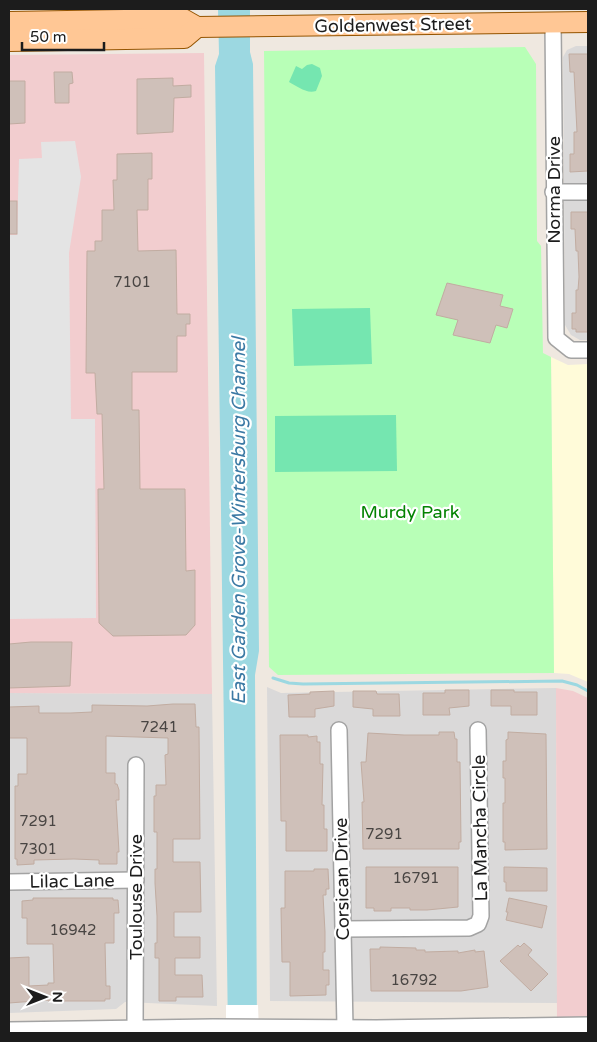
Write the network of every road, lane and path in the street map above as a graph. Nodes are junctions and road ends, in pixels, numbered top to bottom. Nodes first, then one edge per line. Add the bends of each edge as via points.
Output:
1 (485, 16) edge
2 (9, 22) edge
3 (588, 22) edge
4 (553, 23) junction
5 (197, 27) junction
6 (9, 41) edge
7 (554, 192) junction
8 (588, 192) edge
9 (588, 350) edge
10 (339, 730) dead end
11 (478, 730) dead end
12 (136, 764) dead end
13 (136, 880) junction
14 (9, 882) edge
15 (343, 929) junction
16 (588, 1025) edge
17 (345, 1028) junction
18 (135, 1029) junction
19 (9, 1030) edge
20 (376, 1031) edge

1 - 4 main road, Goldenwest Street
1 - 5 main road, Goldenwest Street
2 - 5 main road, Goldenwest Street via 183,19
3 - 4 main road, Goldenwest Street
4 - 7 street, Norma Drive
5 - 6 main road, Goldenwest Street via 184,38
7 - 8 street
7 - 9 street, Norma Drive via 556,338 571,350
10 - 15 street, Corsican Drive
11 - 15 street, La Mancha Circle via 481,916 478,924 469,928
12 - 13 street, Toulouse Drive
13 - 14 street, Lilac Lane
13 - 18 street, Toulouse Drive
15 - 17 street, Corsican Drive
16 - 20 street
17 - 18 street
17 - 20 street
18 - 19 street

